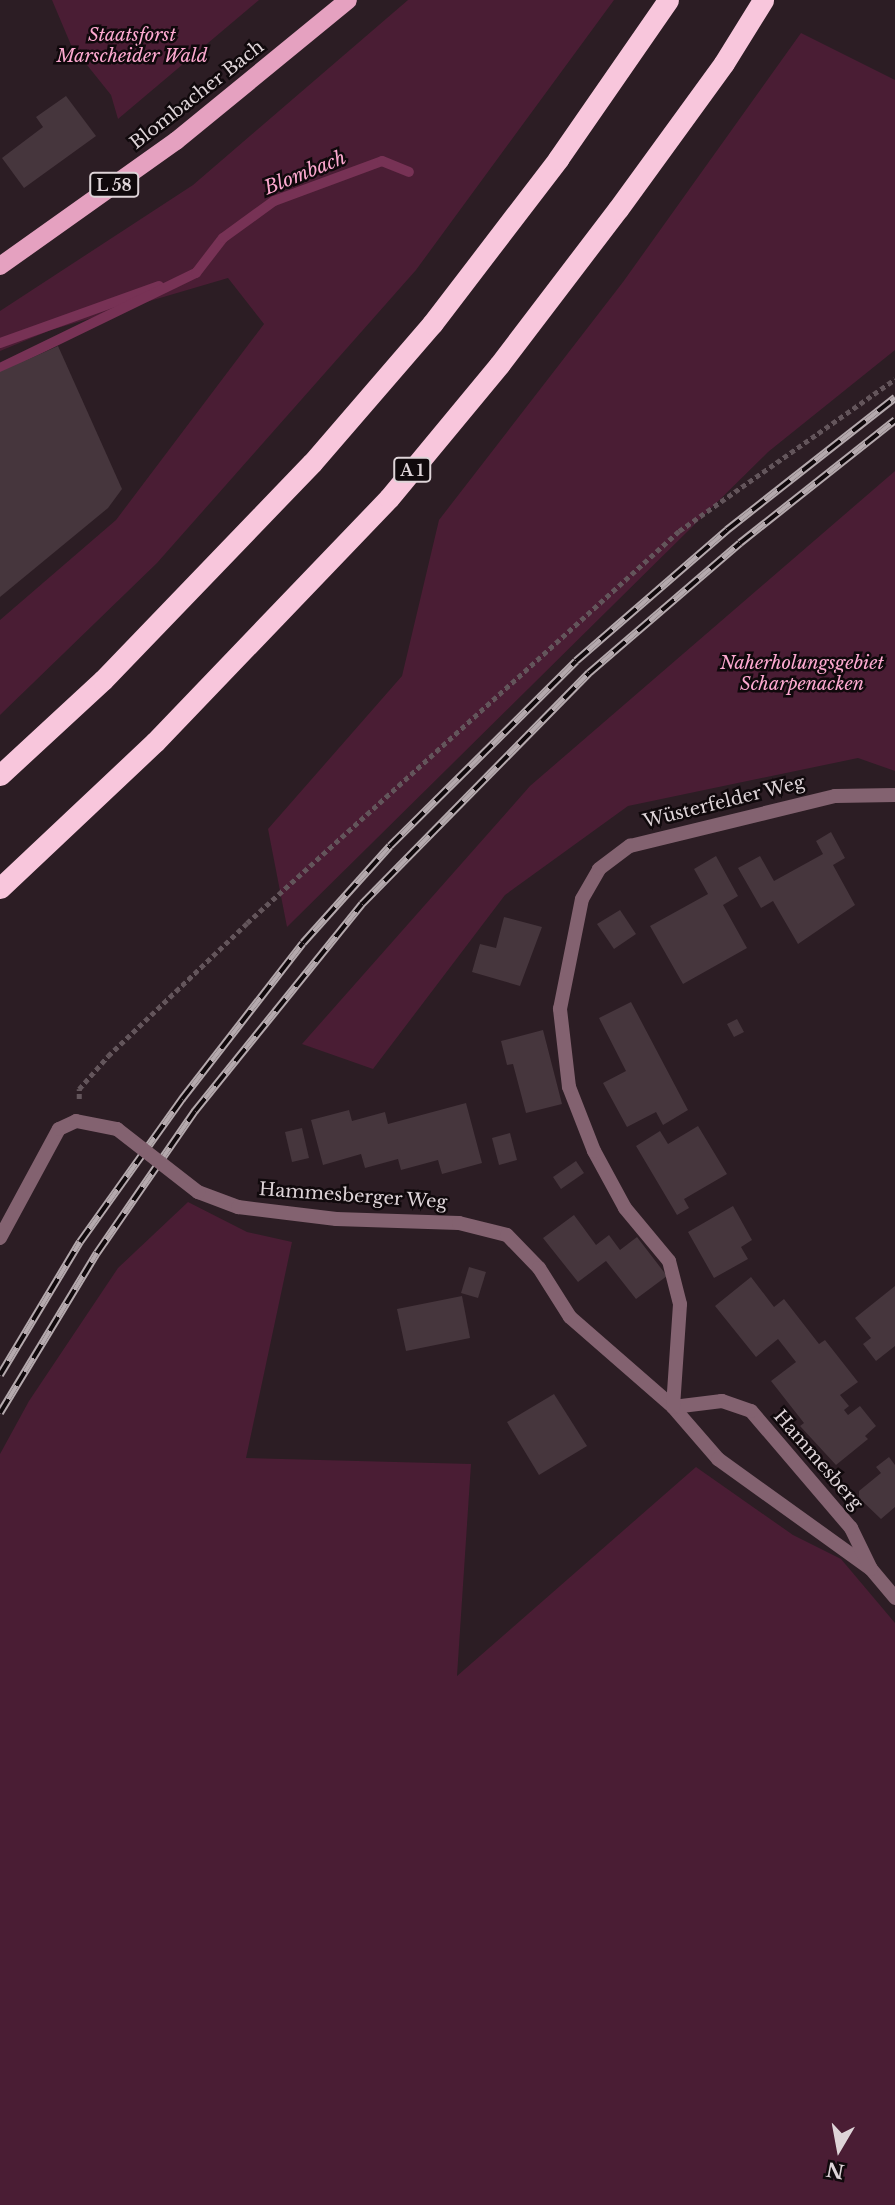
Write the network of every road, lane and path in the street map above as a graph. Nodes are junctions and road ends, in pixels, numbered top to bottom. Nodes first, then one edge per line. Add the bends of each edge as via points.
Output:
1 (348, 0) edge
2 (667, 0) edge
3 (763, 0) edge
4 (0, 266) edge
5 (895, 379) edge
6 (0, 775) edge
7 (895, 795) edge
8 (0, 888) edge
9 (76, 1121) junction
10 (459, 1223) joint
11 (0, 1238) edge
12 (673, 1407) junction
13 (871, 1569) junction
14 (895, 1598) edge

1 - 4 main road, Blombacher Bach / L 58 via 176,141
2 - 6 highway via 558,159 312,463 103,680
3 - 8 highway, A 1 via 724,63 610,219 499,366 389,498 155,741
5 - 9 path via 679,531 108,1056 79,1089
7 - 12 street, Wüsterfelder Weg via 835,796 656,836 608,861 582,899 560,1009 569,1087 594,1151 625,1209 669,1261 680,1304
9 - 10 street, Hammesberger Weg, bridge via 117,1129 198,1192 238,1207 337,1219
9 - 11 street via 59,1129
10 - 12 street, Hammesberg via 507,1235 539,1268 570,1317
12 - 13 street, Hammesberg via 718,1459
12 - 13 street, Hammesberg via 722,1401 751,1411 851,1528
13 - 14 street, Hammesberg

